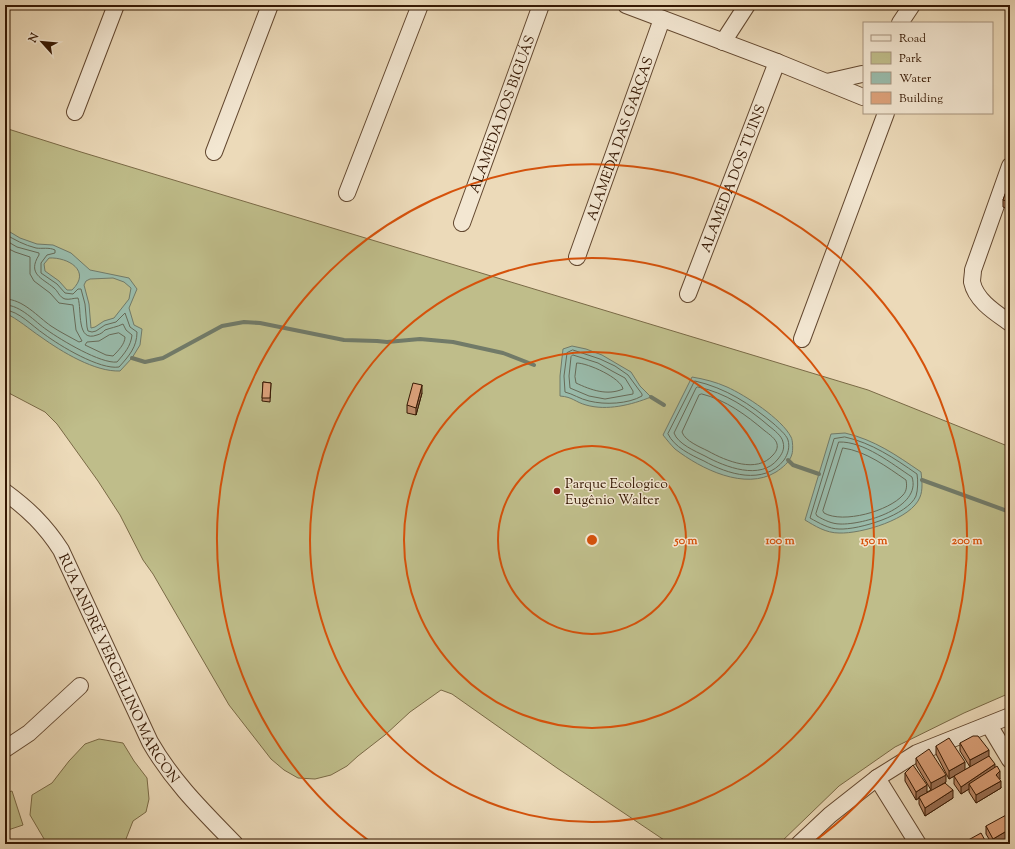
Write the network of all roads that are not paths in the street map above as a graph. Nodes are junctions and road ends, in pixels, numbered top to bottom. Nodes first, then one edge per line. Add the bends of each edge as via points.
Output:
1 (116, 5) edge
2 (270, 5) edge
3 (420, 5) edge
4 (541, 5) edge
5 (626, 5) edge
6 (747, 5) edge
7 (912, 5) edge
8 (662, 19) junction
9 (901, 22) edge
10 (723, 42) junction
11 (777, 62) junction
12 (863, 73) edge
13 (827, 82) junction
14 (863, 94) edge
15 (863, 97) edge
16 (75, 112) dead end
17 (886, 114) edge
18 (214, 152) dead end
19 (1010, 166) edge
20 (347, 193) dead end
21 (462, 223) dead end
22 (577, 257) dead end
23 (688, 294) dead end
24 (1010, 323) edge
25 (802, 339) dead end
26 (5, 492) edge
27 (80, 686) dead end
28 (1010, 716) edge
29 (989, 725) junction
30 (5, 749) edge
31 (1010, 760) edge
32 (877, 778) junction
33 (236, 844) edge
34 (799, 844) edge
35 (918, 844) edge

1 - 16 street
2 - 18 street
3 - 20 street
4 - 21 street, ALAMEDA DOS BIGUÁS
5 - 8 street
6 - 10 street
7 - 9 street
8 - 10 street
8 - 22 street, ALAMEDA DAS GARÇAS
10 - 11 street
11 - 13 street
11 - 23 street, ALAMEDA DOS TUINS
12 - 13 street
12 - 14 street via 860,84
13 - 15 street
17 - 25 street
19 - 24 street via 973,270 972,281 979,297
26 - 33 street, RUA ANDRÉ VERCELLINO MARCON via 36,517 61,550 161,762 185,792
27 - 30 street via 29,733
28 - 29 street
29 - 31 street
29 - 32 street via 917,753
32 - 34 street via 830,815
32 - 35 street

